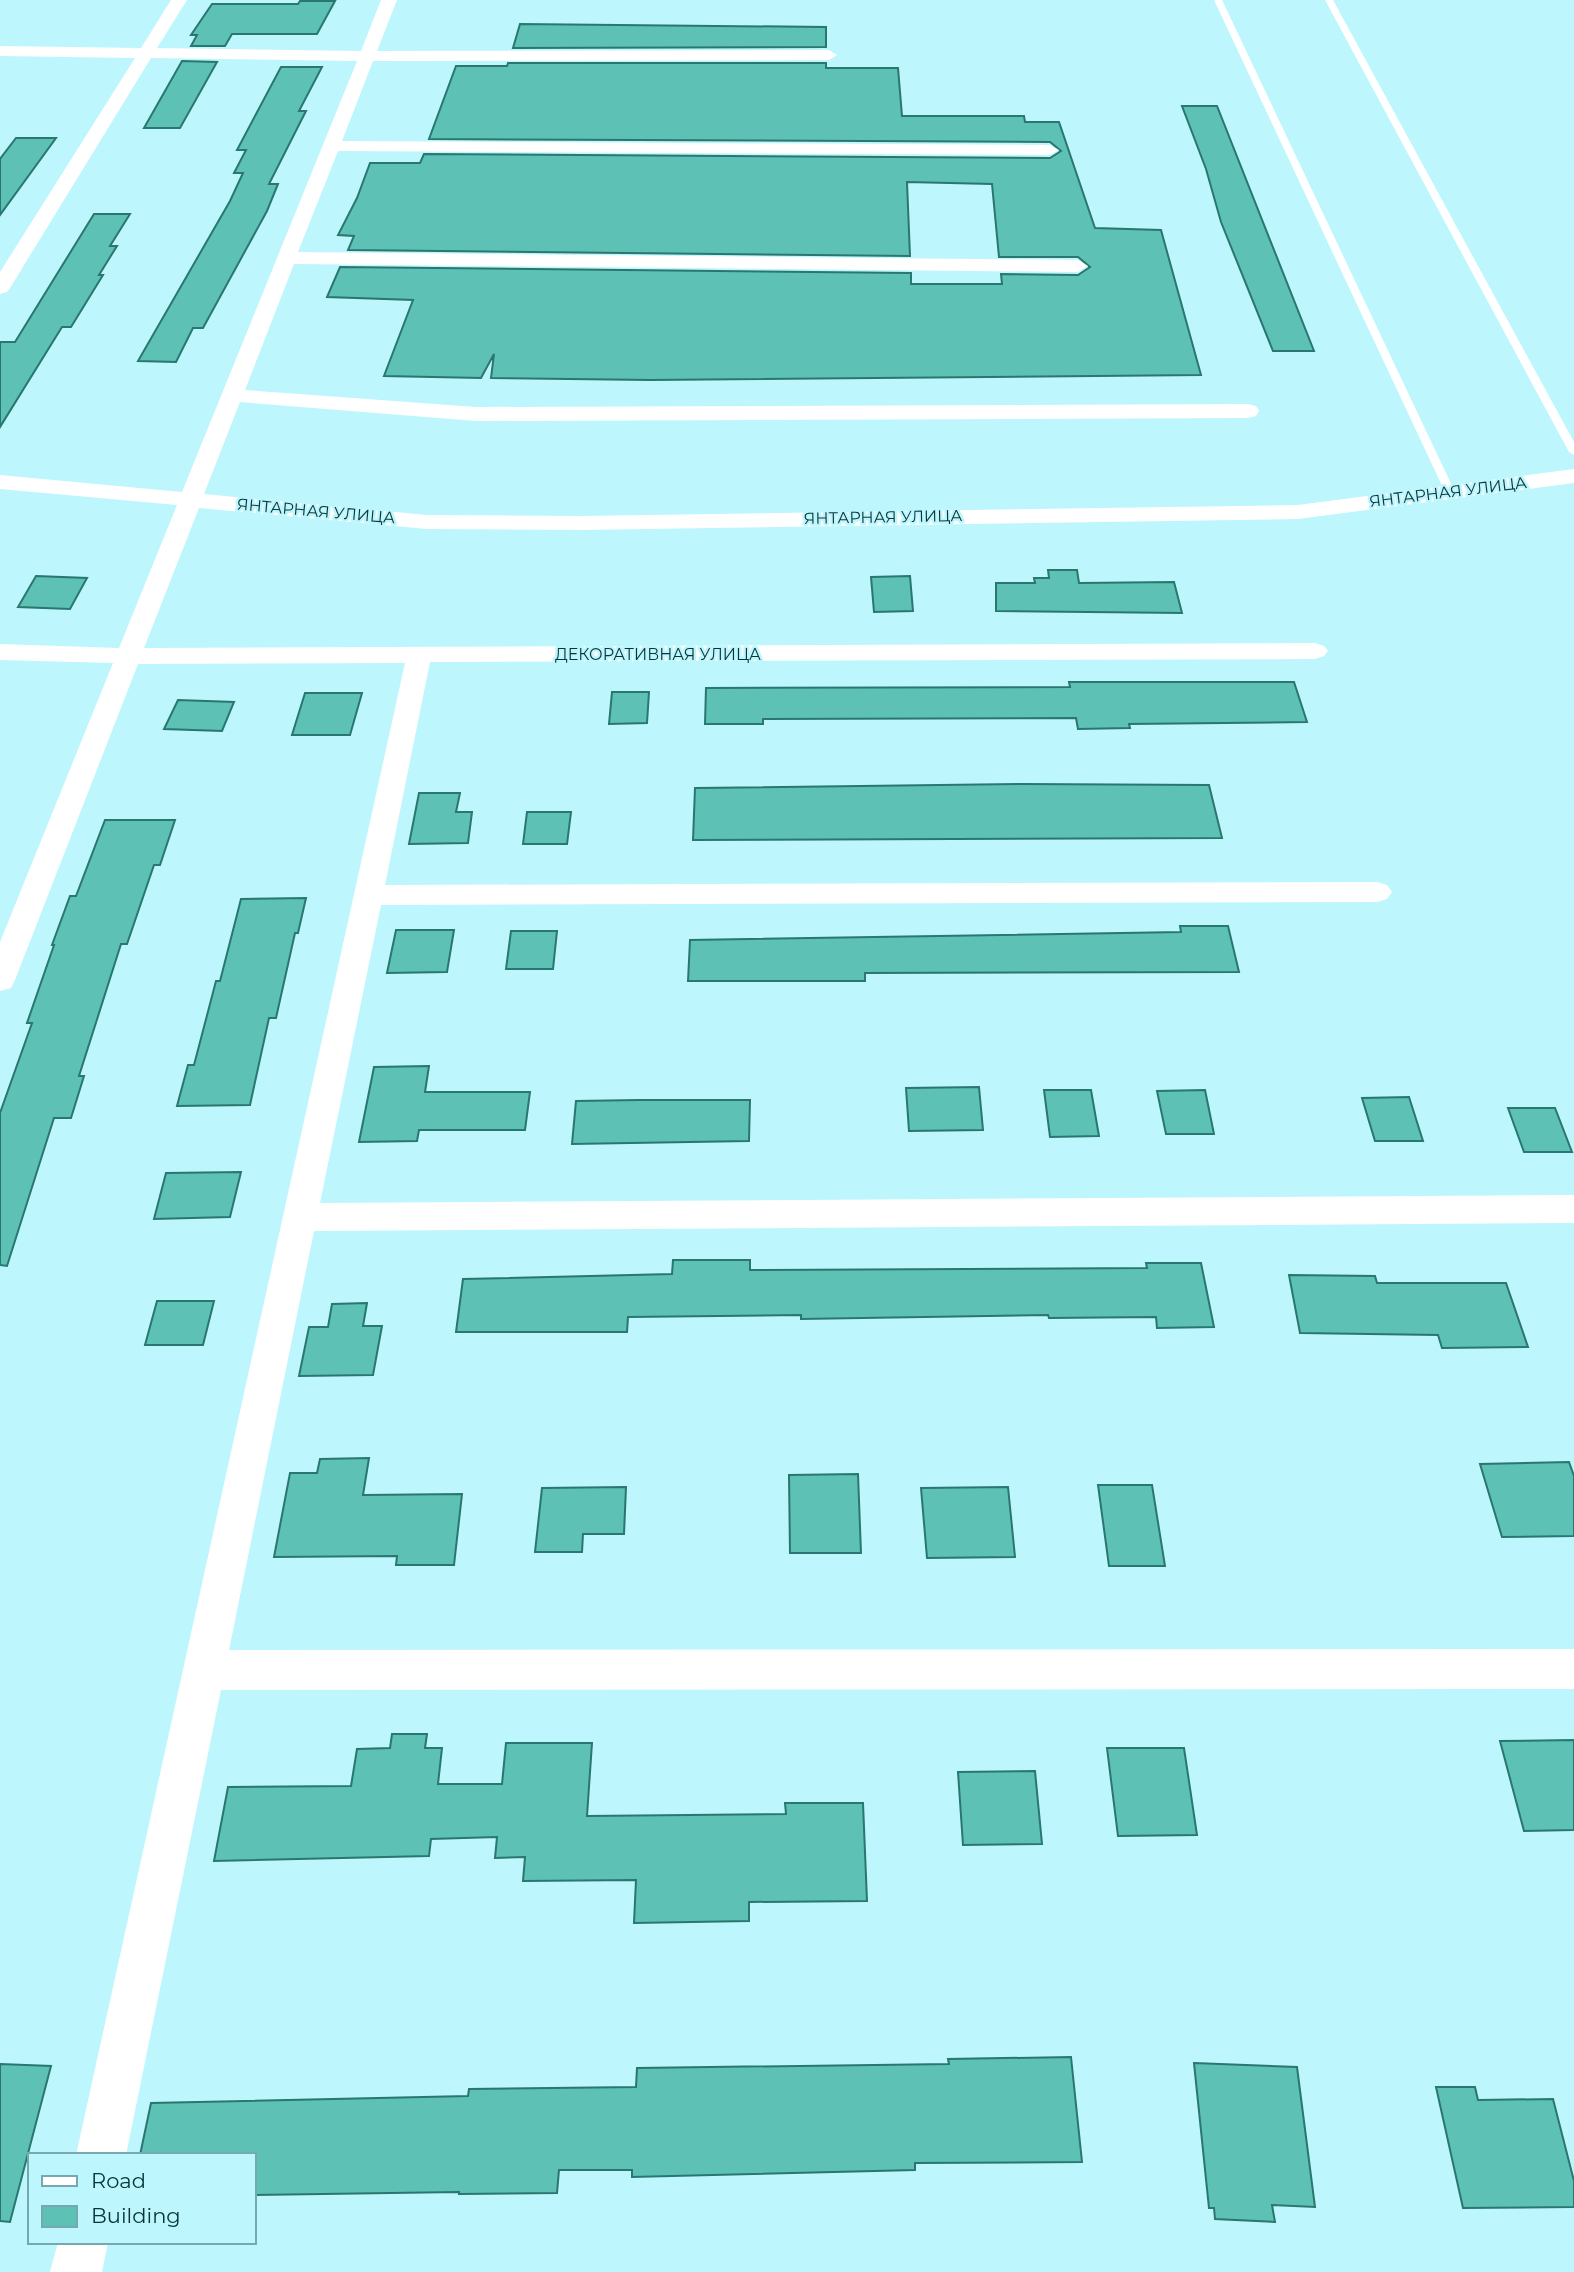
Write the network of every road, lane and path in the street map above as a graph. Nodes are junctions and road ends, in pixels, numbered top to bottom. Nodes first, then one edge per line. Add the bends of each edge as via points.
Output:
1 (179, 0) edge
2 (388, 0) edge
3 (1218, 0) edge
4 (1329, 0) edge
5 (0, 51) edge
6 (146, 53) junction
7 (829, 55) dead end
8 (366, 56) junction
9 (330, 146) junction
10 (1050, 150) dead end
11 (286, 258) junction
12 (1078, 267) dead end
13 (0, 288) edge
14 (232, 395) junction
15 (1248, 411) dead end
16 (1574, 452) edge
17 (1574, 476) edge
18 (0, 482) edge
19 (1450, 492) junction
20 (190, 500) junction
21 (1315, 651) dead end
22 (0, 652) edge
23 (419, 655) junction
24 (128, 656) junction
25 (1377, 892) dead end
26 (368, 895) junction
27 (0, 980) edge
28 (1574, 1209) edge
29 (300, 1217) junction
30 (1574, 1669) edge
31 (204, 1670) junction
32 (101, 2153) edge
33 (83, 2244) edge
34 (76, 2272) edge

1 - 6 street
2 - 8 street
3 - 19 lane
4 - 16 lane
5 - 6 street
6 - 8 street
6 - 13 street
7 - 8 street
8 - 9 street
9 - 10 street
9 - 11 street
11 - 12 street
11 - 14 street
14 - 15 street via 476,414
14 - 20 street
17 - 19 street, ЯНТАРНАЯ УЛИЦА
18 - 20 street, ЯНТАРНАЯ УЛИЦА
19 - 20 street, ЯНТАРНАЯ УЛИЦА via 1298,512 581,523 427,522
20 - 24 street
21 - 23 street, ДЕКОРАТИВНАЯ УЛИЦА
22 - 24 street, ДЕКОРАТИВНАЯ УЛИЦА
23 - 24 street, ДЕКОРАТИВНАЯ УЛИЦА
23 - 26 street
24 - 27 street
25 - 26 street
26 - 29 street
28 - 29 street
29 - 31 street
30 - 31 street
31 - 32 street
33 - 34 street

